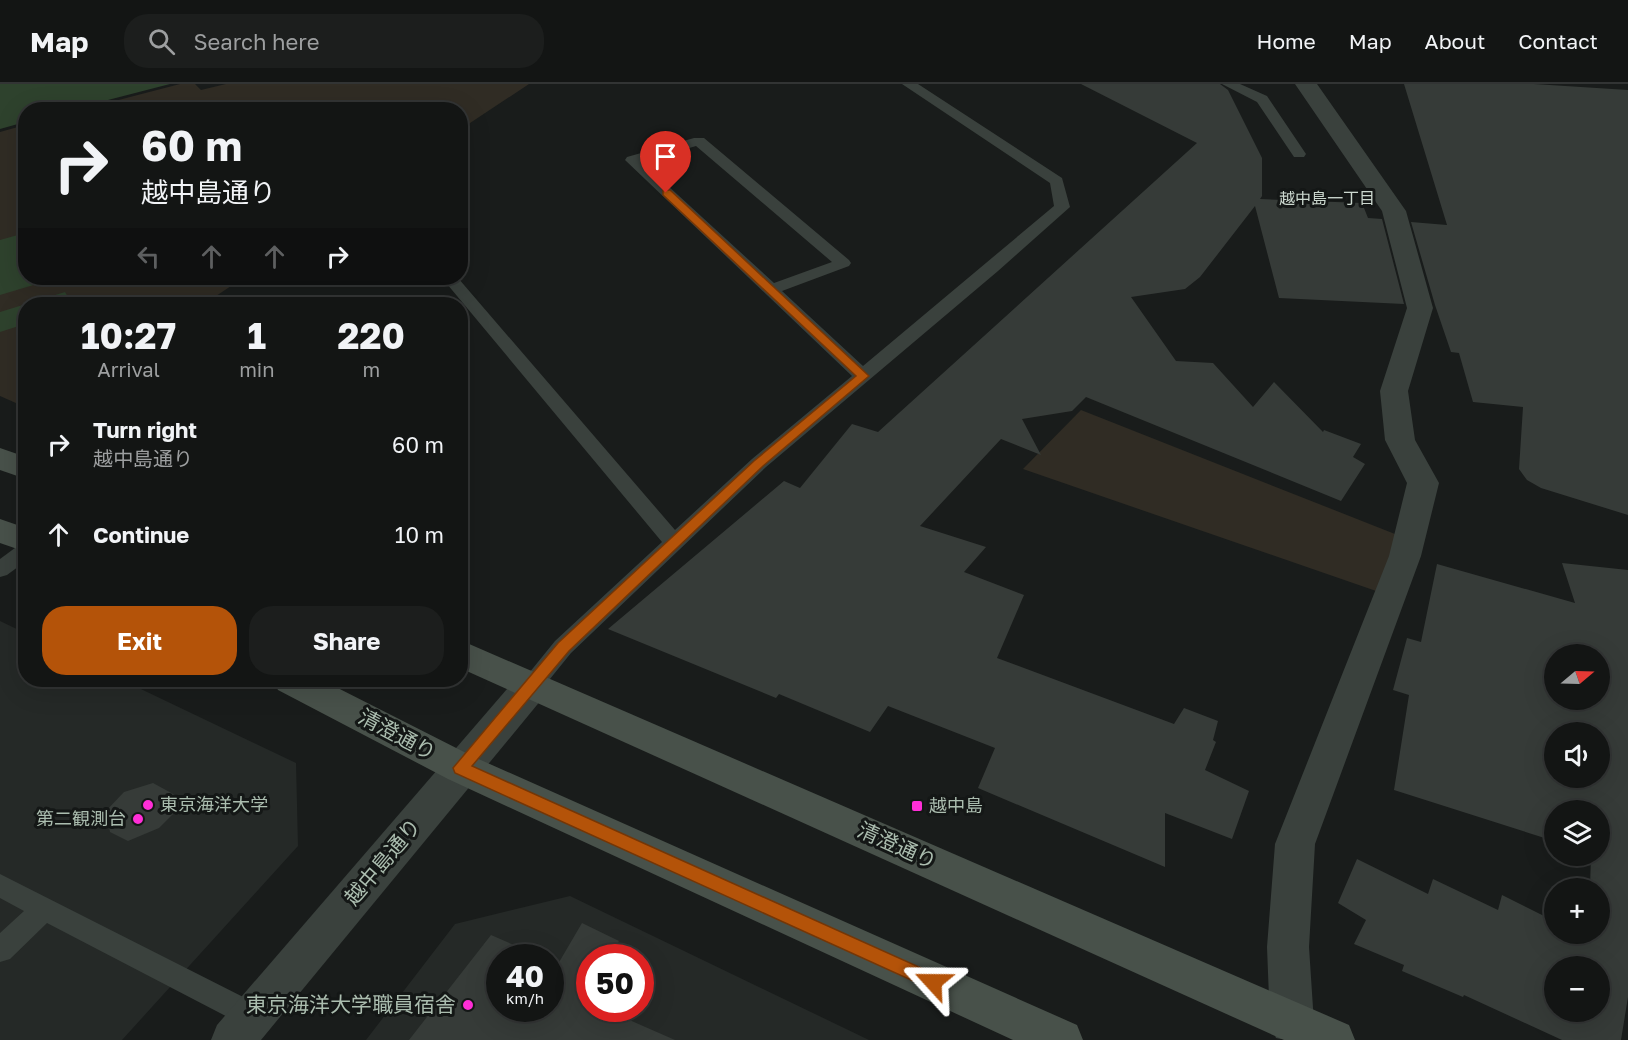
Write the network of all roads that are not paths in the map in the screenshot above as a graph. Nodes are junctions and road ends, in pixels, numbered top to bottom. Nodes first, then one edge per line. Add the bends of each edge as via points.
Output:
1 (909, 84) edge
2 (1229, 84) edge
3 (1304, 86) edge
4 (1299, 154) dead end
5 (456, 285) edge
6 (771, 290) junction
7 (466, 297) edge
8 (468, 299) edge
9 (863, 376) junction
10 (0, 458) edge
11 (18, 466) edge
12 (0, 530) edge
13 (18, 538) edge
14 (674, 543) junction
15 (18, 556) edge
16 (0, 570) edge
17 (468, 656) edge
18 (533, 684) junction
19 (305, 687) edge
20 (461, 768) junction
21 (0, 885) edge
22 (44, 909) junction
23 (0, 950) edge
24 (243, 1028) edge
25 (1294, 1031) edge
26 (1061, 1040) edge
27 (1333, 1040) edge

1 - 9 lane via 1057,181 1062,207
2 - 4 lane via 1262,99
3 - 25 street via 1394,211 1420,308 1394,392 1400,440 1423,483 1406,556 1295,844 1288,947
5 - 7 lane
6 - 6 lane via 736,258 632,160 699,141 843,263
6 - 9 lane
8 - 14 lane
9 - 14 lane
10 - 11 main road
12 - 13 main road
14 - 18 lane via 563,647
15 - 16 lane
17 - 18 main road, 清澄通り
18 - 20 street, 越中島通り
18 - 25 main road, 清澄通り
19 - 20 main road, 清澄通り
20 - 24 street, 越中島通り
20 - 26 main road, 清澄通り
21 - 22 lane
22 - 23 lane
22 - 24 lane
25 - 27 main road, 清澄通り

